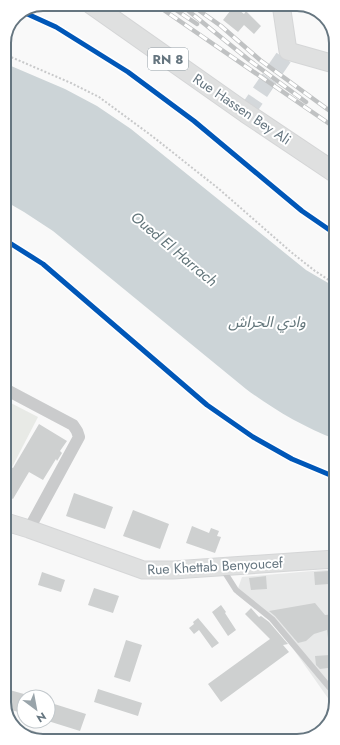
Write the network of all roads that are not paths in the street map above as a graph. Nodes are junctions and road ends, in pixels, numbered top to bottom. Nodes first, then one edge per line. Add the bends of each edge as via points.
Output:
1 (101, 11) edge
2 (282, 11) edge
3 (329, 63) edge
4 (329, 169) edge
5 (11, 392) edge
6 (11, 524) edge
7 (29, 529) junction
8 (329, 559) edge
9 (221, 567) junction
10 (329, 687) edge

1 - 4 main road, Rue Hassen Bey Ali / RN 8
2 - 3 main road via 288,51
5 - 7 street via 72,425 79,437
6 - 7 main road, Rue Khettab Benyoucef
7 - 9 main road, Rue Khettab Benyoucef via 143,570
8 - 9 main road, Rue Khettab Benyoucef
9 - 10 lane via 236,590 272,619

